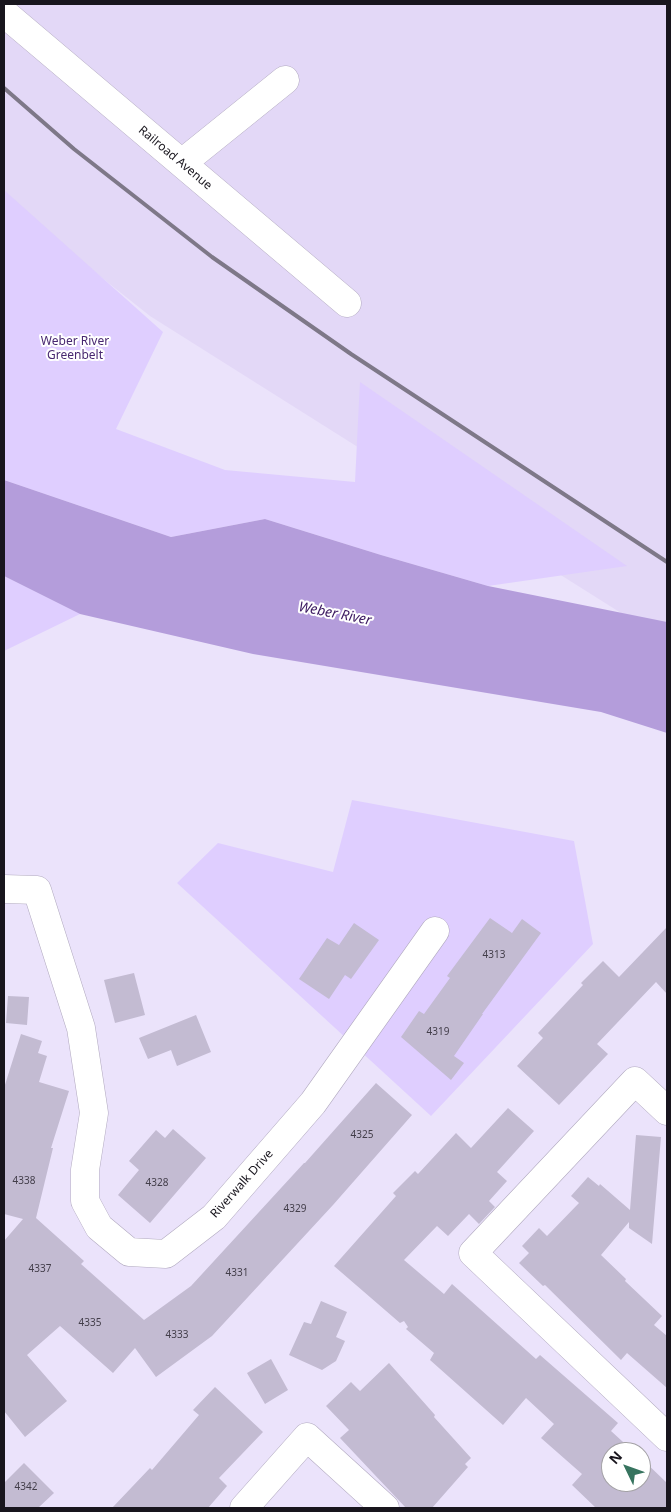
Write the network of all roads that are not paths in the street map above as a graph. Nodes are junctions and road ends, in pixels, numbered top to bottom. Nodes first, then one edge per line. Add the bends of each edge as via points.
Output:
1 (4, 13) edge
2 (285, 80) dead end
3 (182, 163) junction
4 (347, 303) dead end
5 (4, 889) edge
6 (435, 931) dead end
7 (667, 1111) edge
8 (667, 1436) edge
9 (244, 1508) edge
10 (385, 1508) edge

1 - 3 street, Railroad Avenue
2 - 3 street
3 - 4 street, Railroad Avenue
5 - 6 street, Riverwalk Drive via 37,890 81,1028 94,1113 85,1170 85,1202 100,1227 129,1252 166,1254 214,1217 313,1103
7 - 8 street via 635,1081 473,1253
9 - 10 street via 307,1437

